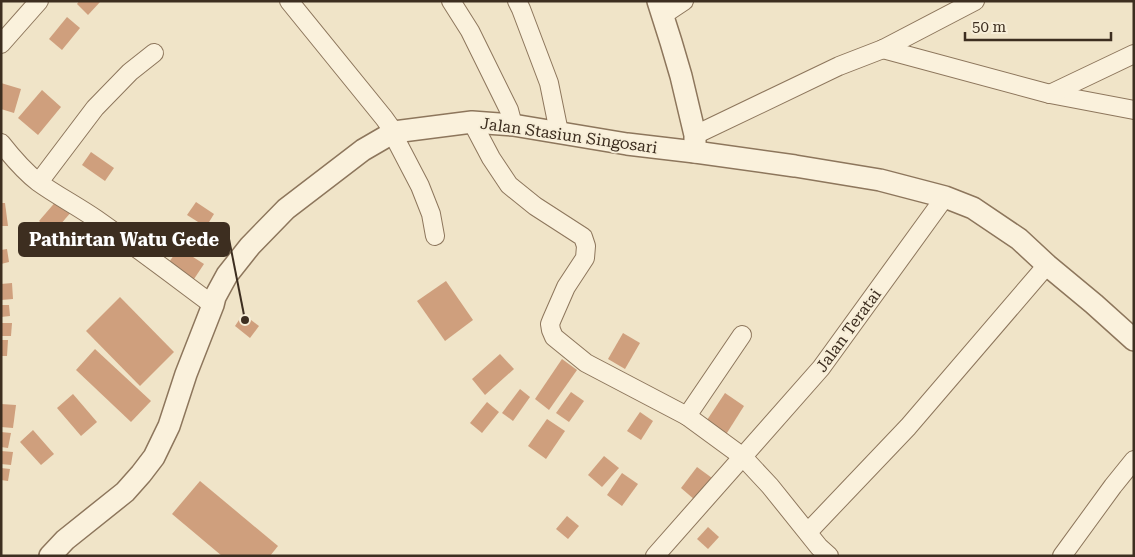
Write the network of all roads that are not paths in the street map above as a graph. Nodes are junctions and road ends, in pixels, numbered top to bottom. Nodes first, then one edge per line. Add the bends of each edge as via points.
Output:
1 (39, 1) edge
2 (289, 1) edge
3 (451, 1) edge
4 (517, 1) edge
5 (684, 1) edge
6 (971, 2) edge
7 (660, 8) edge
8 (1, 44) edge
9 (883, 49) junction
10 (154, 53) dead end
11 (1134, 54) edge
12 (1050, 94) junction
13 (1134, 110) edge
14 (472, 122) junction
15 (513, 125) junction
16 (394, 132) junction
17 (559, 132) junction
18 (1, 143) edge
19 (695, 144) junction
20 (39, 182) junction
21 (945, 197) junction
22 (435, 236) dead end
23 (1047, 265) junction
24 (213, 305) junction
25 (742, 335) dead end
26 (1134, 340) edge
27 (687, 416) junction
28 (743, 457) junction
29 (1134, 460) edge
30 (808, 532) junction
31 (820, 553) edge
32 (50, 556) edge
33 (655, 556) edge
34 (1062, 556) edge

1 - 8 street
2 - 16 street
3 - 15 street via 470,31 509,110
4 - 17 street via 549,83
5 - 7 street
6 - 9 street
7 - 19 street via 681,76
9 - 12 street
9 - 19 street via 839,66
10 - 20 street via 95,108
11 - 12 street
12 - 13 street
14 - 15 street, Jalan Stasiun Singosari
14 - 16 street, Jalan Stasiun Singosari
14 - 27 street via 510,185 535,206 583,237 585,258 566,287 550,324 554,336 586,363
15 - 17 street, Jalan Stasiun Singosari
16 - 22 street via 420,186
16 - 24 street, Jalan Stasiun Singosari via 363,150 286,209 227,275
17 - 19 street, Jalan Stasiun Singosari via 627,144
18 - 20 street
19 - 21 street, Jalan Stasiun Singosari via 880,180
20 - 24 street via 90,214
21 - 23 street, Jalan Stasiun Singosari via 973,208 1019,239
21 - 28 street, Jalan Teratai via 821,368
23 - 26 street, Jalan Stasiun Singosari
23 - 30 street via 908,427
24 - 32 street, Jalan Stasiun Singosari via 169,426 154,457 125,492
25 - 27 street
27 - 28 street
28 - 30 street
28 - 33 street, Jalan Teratai
29 - 34 street
30 - 31 street

